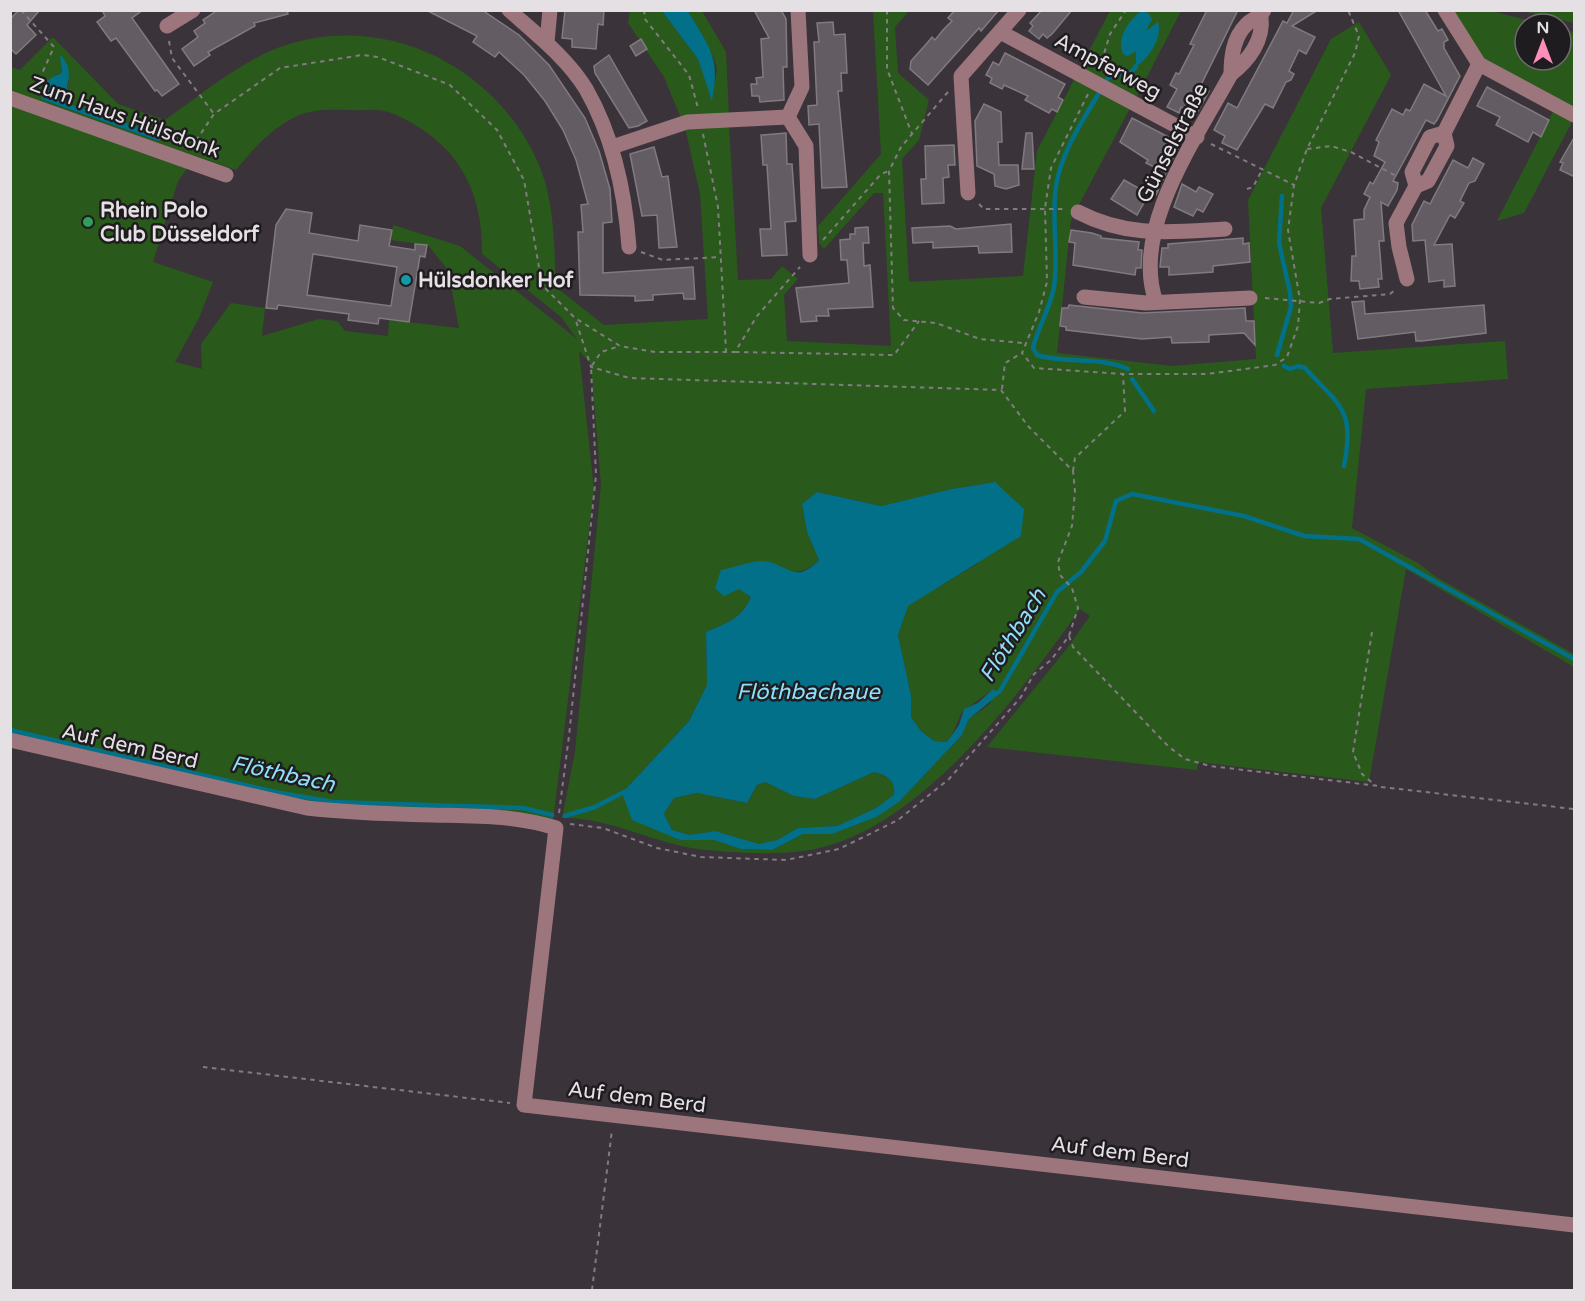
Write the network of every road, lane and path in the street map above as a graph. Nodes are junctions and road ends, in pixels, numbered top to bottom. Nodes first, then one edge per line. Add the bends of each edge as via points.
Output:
1 (21, 10) edge
2 (193, 10) edge
3 (509, 10) edge
4 (550, 10) edge
5 (644, 10) edge
6 (798, 10) edge
7 (887, 10) edge
8 (1019, 10) edge
9 (1126, 10) edge
10 (1348, 10) edge
11 (1445, 10) edge
12 (1262, 14) edge
13 (167, 26) joint
14 (1000, 32) junction
15 (547, 42) junction
16 (1479, 64) junction
17 (962, 76) junction
18 (1099, 85) junction
19 (10, 98) edge
20 (32, 105) junction
21 (214, 114) junction
22 (1575, 115) edge
23 (788, 117) junction
24 (701, 121) junction
25 (912, 134) junction
26 (1197, 137) junction
27 (612, 147) junction
28 (1306, 149) junction
29 (186, 159) junction
30 (1262, 170) junction
31 (889, 171) junction
32 (226, 175) dead end
33 (1294, 185) junction
34 (1416, 186) junction
35 (1247, 189) dead end
36 (968, 193) joint
37 (1047, 208) junction
38 (1060, 208) dead end
39 (1078, 212) dead end
40 (1225, 229) dead end
41 (1154, 231) junction
42 (629, 247) joint
43 (810, 255) junction
44 (720, 257) junction
45 (1407, 279) joint
46 (1084, 297) dead end
47 (1250, 298) joint
48 (1300, 300) junction
49 (1156, 302) junction
50 (575, 318) junction
51 (919, 321) junction
52 (1024, 344) junction
53 (620, 346) junction
54 (726, 351) junction
55 (735, 352) junction
56 (1022, 353) junction
57 (591, 366) junction
58 (1123, 374) junction
59 (1001, 390) junction
60 (1073, 471) junction
61 (1372, 632) dead end
62 (1069, 636) junction
63 (10, 740) edge
64 (1379, 786) junction
65 (1575, 809) edge
66 (559, 811) dead end
67 (568, 824) dead end
68 (203, 1067) dead end
69 (524, 1105) junction
70 (614, 1116) junction
71 (1575, 1225) edge
72 (592, 1290) edge

1 - 20 path via 54,47 34,86
2 - 13 street
3 - 15 street
4 - 15 street
5 - 24 path via 645,20 689,75
6 - 23 street via 802,87
7 - 25 path via 886,69
8 - 14 street
9 - 18 path via 1110,34
10 - 28 path via 1359,36 1355,53
11 - 16 street
12 - 26 street, Günselstraße via 1263,31 1246,62 1231,74
13 - 21 path via 172,58
14 - 17 street
14 - 18 street, Ampferweg
15 - 27 street via 585,88
16 - 22 street
16 - 34 street via 1444,133 1447,146 1428,182
17 - 25 path
17 - 36 street
18 - 26 street, Ampferweg
18 - 37 path via 1051,168
19 - 20 street, Zum Haus Hülsdonk
20 - 29 street, Zum Haus Hülsdonk
21 - 29 path
21 - 50 path via 280,68 362,55 378,57 450,85 497,130 524,180 542,285
23 - 24 street
23 - 43 street via 806,146
24 - 27 street via 679,124
24 - 44 path via 718,207
25 - 31 path
26 - 30 path
26 - 41 street, Günselstraße via 1161,207
27 - 42 street via 623,186
28 - 33 path
28 - 34 path via 1331,146 1351,152
29 - 32 street, Zum Haus Hülsdonk
30 - 33 path
30 - 35 path via 1253,187
31 - 43 path via 881,174
31 - 51 path via 893,308 904,320
33 - 48 path via 1288,230
34 - 45 street via 1396,223
36 - 37 path via 984,209
37 - 38 path
37 - 52 path via 1047,282
39 - 41 street, Günselstraße via 1111,227
40 - 41 street, Günselstraße
41 - 49 street, Günselstraße via 1149,282
42 - 44 path via 663,260
43 - 55 path via 757,316
44 - 54 path
45 - 48 path via 1390,294 1318,303
46 - 49 street
47 - 48 path
47 - 49 street
48 - 58 path via 1298,326 1287,357 1275,365 1207,374
50 - 53 path
50 - 57 path
51 - 52 path via 981,339
51 - 55 path via 894,355
52 - 56 path
53 - 54 path via 655,352
53 - 57 path via 601,352
54 - 55 path
56 - 58 path via 1034,368
56 - 59 path via 1005,363
57 - 59 path via 629,378
57 - 66 path via 596,475
58 - 60 path via 1125,411 1076,458
59 - 60 path via 1028,426
60 - 62 path via 1076,491 1072,526 1058,562 1078,608
61 - 64 path via 1353,752 1362,774
62 - 64 path via 1073,647 1185,759 1210,766
62 - 67 path via 949,779 897,820 839,849 786,861 701,857 657,848 603,828
63 - 69 street, Auf dem Berd via 307,808 353,813 503,816 556,828
64 - 65 path
68 - 69 path
69 - 70 street, Auf dem Berd
70 - 71 street, Auf dem Berd
70 - 72 path

